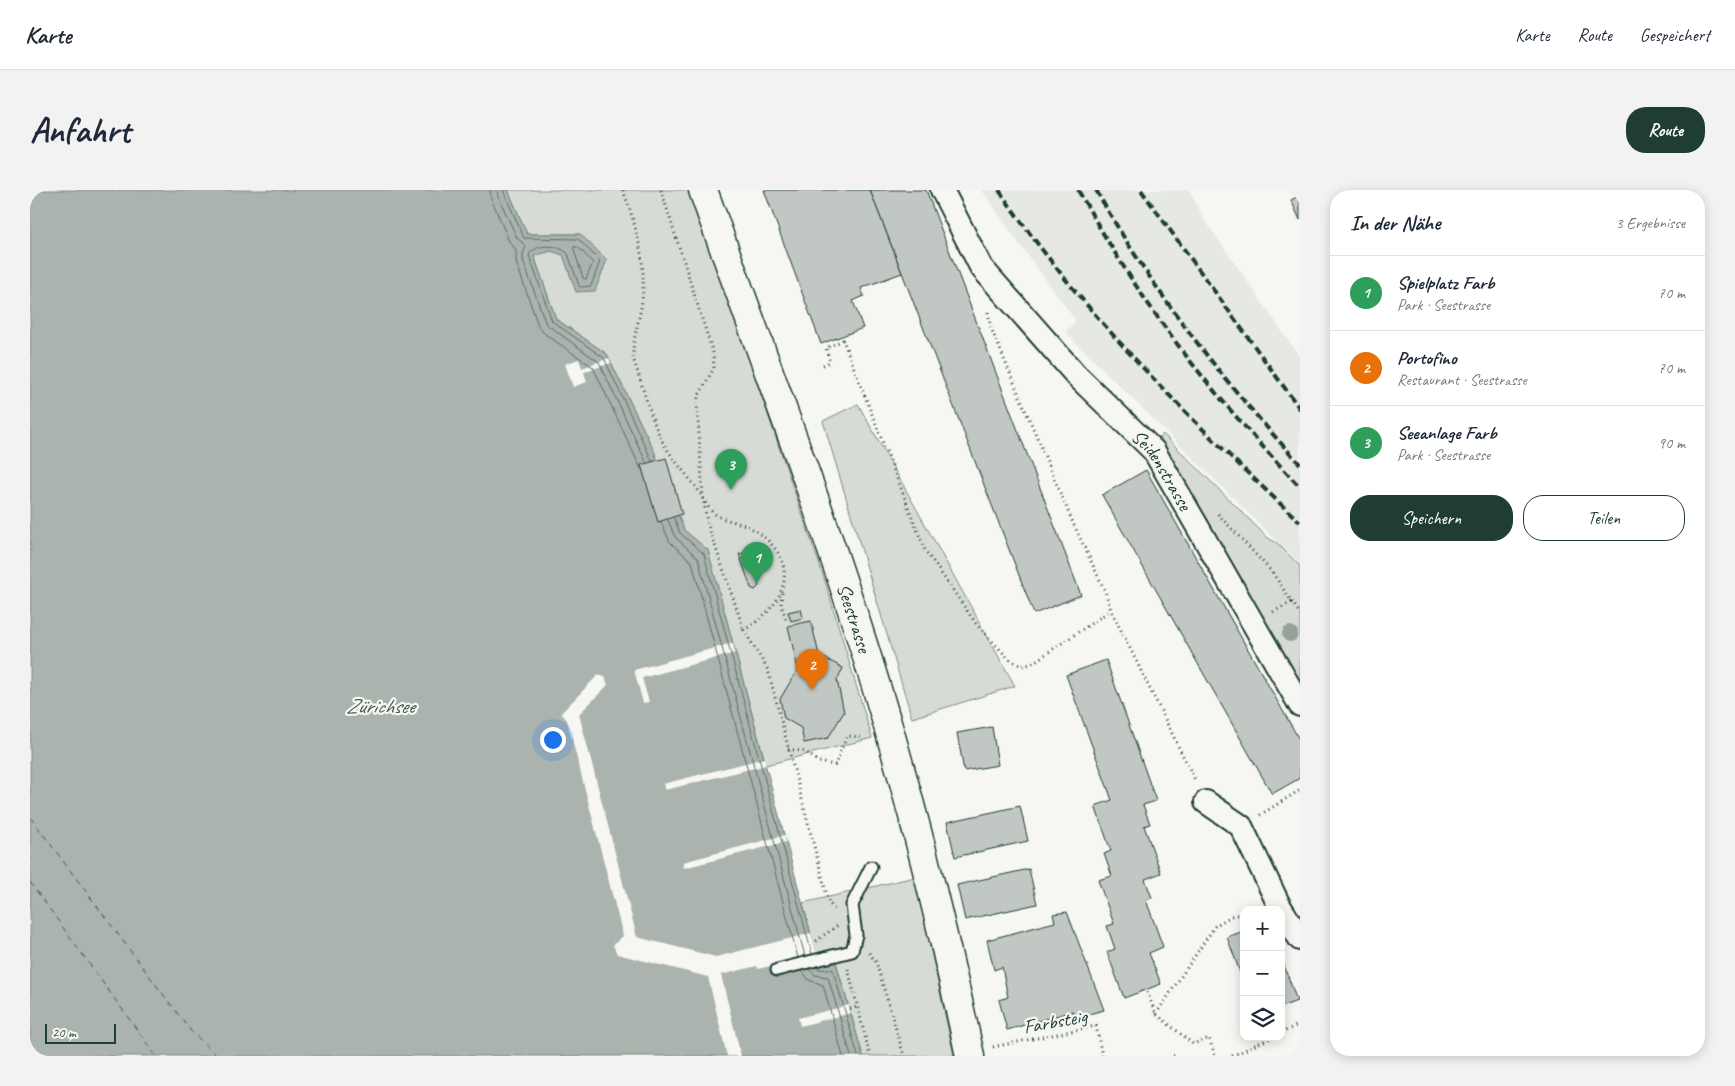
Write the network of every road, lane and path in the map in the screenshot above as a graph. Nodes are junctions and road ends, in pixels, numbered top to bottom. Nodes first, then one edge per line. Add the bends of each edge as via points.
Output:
1 (623, 190) edge
2 (661, 190) edge
3 (703, 190) edge
4 (942, 190) edge
5 (988, 311) dead end
6 (823, 365) dead end
7 (703, 498) junction
8 (1215, 509) dead end
9 (1246, 544) junction
10 (1241, 547) dead end
11 (782, 593) junction
12 (1292, 602) junction
13 (1111, 610) junction
14 (1300, 614) edge
15 (1267, 616) dead end
16 (790, 617) dead end
17 (744, 630) junction
18 (1300, 705) edge
19 (864, 736) dead end
20 (788, 749) junction
21 (1300, 790) edge
22 (1206, 802) joint
23 (1241, 826) junction
24 (871, 867) dead end
25 (1240, 915) edge
26 (844, 921) junction
27 (856, 935) junction
28 (1300, 939) edge
29 (814, 943) dead end
30 (846, 962) dead end
31 (777, 970) dead end
32 (1147, 992) dead end
33 (858, 1007) junction
34 (850, 1009) dead end
35 (1156, 1014) junction
36 (1300, 1024) edge
37 (1285, 1031) edge
38 (1264, 1041) edge
39 (980, 1052) edge
40 (870, 1056) edge
41 (904, 1056) edge
42 (1102, 1056) edge
43 (1173, 1056) edge
44 (1177, 1056) edge
45 (1216, 1056) edge
46 (1232, 1056) edge

1 - 7 path via 636,225 645,277 633,358 661,439
2 - 7 path via 713,353 714,368 697,403
3 - 39 main road, Seestrasse via 820,516 890,731
4 - 18 street, Seidenstrasse via 981,267 1076,375 1154,451
5 - 13 path via 991,328
6 - 13 path via 830,362 826,348 843,340 925,550 977,625 1008,658 1021,666 1031,664
7 - 11 path via 710,510 766,539 780,556 785,574
7 - 17 path via 707,522
8 - 9 path
9 - 10 path
9 - 12 path via 1272,572
11 - 16 path via 782,606 786,618
11 - 17 path via 771,609
12 - 14 path
12 - 15 path
13 - 22 path
17 - 20 path via 768,670
19 - 20 path via 848,736 835,765 819,762 806,752
20 - 26 path via 829,902
21 - 23 path
22 - 23 street
23 - 28 street via 1279,905
24 - 27 lane via 852,905
25 - 35 path via 1215,926
26 - 27 path
26 - 29 path
27 - 31 lane via 852,951
27 - 41 path via 876,962
30 - 33 path
32 - 35 path
33 - 34 path
33 - 40 path
35 - 45 path via 1193,1044 1209,1038
36 - 37 path
38 - 46 path
39 - 42 path, Farbsteig via 1096,1026
43 - 44 path

